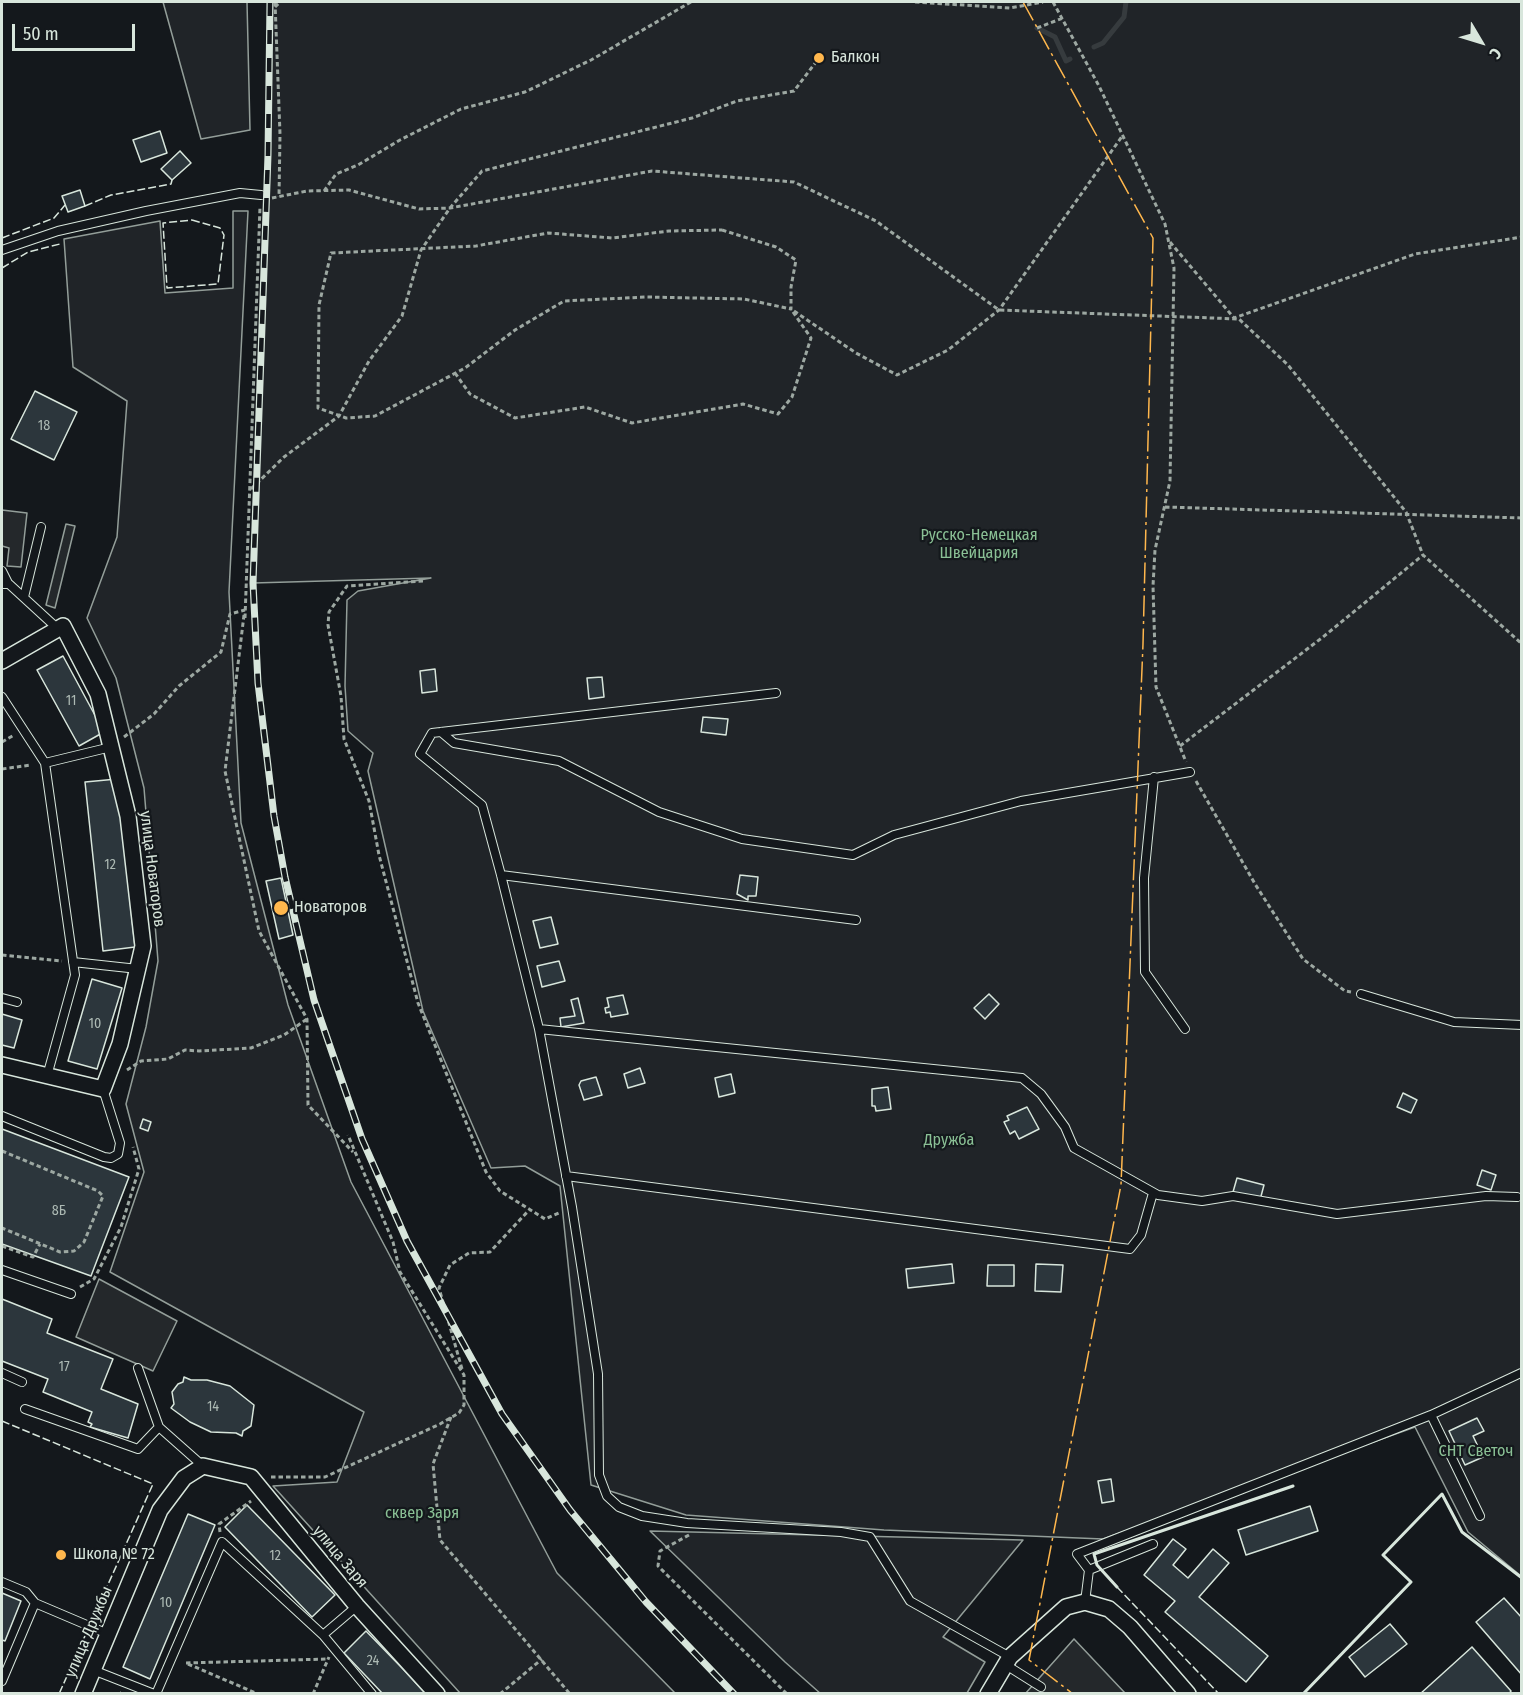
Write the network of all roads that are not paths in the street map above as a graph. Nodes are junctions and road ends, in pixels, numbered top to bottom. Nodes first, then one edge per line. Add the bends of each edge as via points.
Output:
1 (261, 195) road end
2 (2, 250) edge
3 (41, 527) dead end
4 (2, 571) edge
5 (5, 584) edge
6 (24, 597) junction
7 (58, 629) junction
8 (2, 661) edge
9 (776, 693) dead end
10 (2, 696) edge
11 (441, 732) junction
12 (111, 747) junction
13 (45, 763) junction
14 (1190, 772) road end
15 (1154, 777) junction
16 (501, 875) junction
17 (856, 920) dead end
18 (73, 962) junction
19 (138, 969) junction
20 (1361, 994) road end
21 (2, 998) edge
22 (17, 1002) dead end
23 (1521, 1025) edge
24 (539, 1029) junction
25 (1185, 1029) dead end
26 (2, 1065) edge
27 (47, 1076) junction
28 (104, 1087) junction
29 (2, 1116) edge
30 (567, 1176) junction
31 (1153, 1192) junction
32 (1517, 1197) dead end
33 (2, 1270) edge
34 (71, 1294) road end
35 (138, 1368) dead end
36 (2, 1373) edge
37 (1521, 1373) edge
38 (22, 1382) dead end
39 (25, 1409) dead end
40 (1431, 1414) junction
41 (159, 1427) junction
42 (203, 1466) junction
43 (1480, 1516) dead end
44 (1153, 1544) dead end
45 (1089, 1570) junction
46 (2, 1582) edge
47 (1085, 1602) junction
48 (35, 1603) junction
49 (357, 1606) junction
50 (108, 1634) junction
51 (323, 1635) junction
52 (1008, 1661) junction
53 (93, 1670) junction
54 (2, 1681) edge
55 (1041, 1687) dead end
56 (83, 1694) edge
57 (155, 1694) edge
58 (372, 1694) edge
59 (437, 1694) edge
60 (988, 1694) edge
61 (1188, 1694) edge

1 - 2 lane via 240,193 146,211 58,231
3 - 6 lane
4 - 5 lane
5 - 6 lane
6 - 7 lane
7 - 8 street
7 - 12 street, улица Новаторов via 63,626 98,694
9 - 11 lane
10 - 13 lane
11 - 15 lane via 454,743 559,761 659,812 742,839 853,855 894,835 1021,801
11 - 16 lane via 432,733 420,754 482,805
12 - 13 lane
12 - 19 street, улица Новаторов via 128,816 143,946
13 - 18 lane
14 - 15 lane
15 - 25 lane via 1143,878 1145,972
16 - 17 lane
16 - 24 lane
18 - 19 lane
18 - 27 lane via 75,975
19 - 28 street, улица Новаторов via 120,1044
20 - 23 lane via 1454,1022
21 - 22 lane
24 - 30 lane
24 - 31 lane via 1022,1078 1041,1094 1065,1127 1074,1148
26 - 27 street
27 - 28 street
28 - 29 lane via 120,1143 118,1154 111,1158
30 - 31 lane via 1130,1249 1141,1234
30 - 52 lane via 598,1374 599,1475 607,1496 619,1507 642,1516 870,1537 910,1600
31 - 32 lane via 1202,1201 1233,1196 1337,1214 1486,1196
33 - 34 lane
35 - 41 lane
36 - 38 lane
37 - 40 lane
39 - 41 lane via 138,1449
40 - 43 lane
40 - 45 lane via 1077,1554
41 - 42 lane
42 - 49 street, улица Заря via 250,1478
42 - 50 street, улица Дружбы via 184,1478 160,1510
44 - 45 lane
45 - 47 lane
46 - 48 lane via 26,1593
47 - 52 street via 1066,1607
47 - 61 street via 1109,1609 1130,1627
48 - 50 lane
48 - 54 lane
49 - 51 lane
49 - 59 street, улица Заря
50 - 53 street, улица Дружбы
51 - 57 lane via 222,1542
51 - 58 lane
52 - 55 lane
52 - 60 street
53 - 56 street, улица Дружбы
53 - 57 lane

